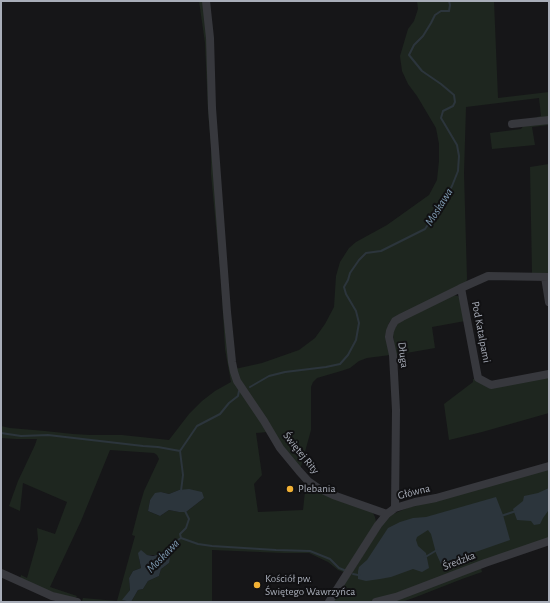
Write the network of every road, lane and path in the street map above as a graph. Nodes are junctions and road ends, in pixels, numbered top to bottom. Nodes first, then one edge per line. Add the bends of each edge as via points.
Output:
1 (206, 1) edge
2 (549, 120) edge
3 (512, 124) dead end
4 (547, 277) edge
5 (461, 288) junction
6 (549, 302) edge
7 (549, 374) edge
8 (549, 466) edge
9 (395, 508) junction
10 (387, 514) junction
11 (549, 541) edge
12 (1, 573) edge
13 (77, 602) edge
14 (329, 602) edge
15 (376, 602) edge

1 - 10 street, Świętej Rity via 227,312 232,362 237,381 280,448 308,481 333,495
2 - 3 street
4 - 5 street, Długa via 488,276
4 - 6 street
5 - 7 street, Pod Katalpami via 478,378 491,385
5 - 9 street, Długa via 395,321 390,331 396,410
8 - 9 street, Główna
9 - 10 street, Główna
10 - 14 street, Główna
11 - 15 street, Średzka
12 - 13 street via 52,596

